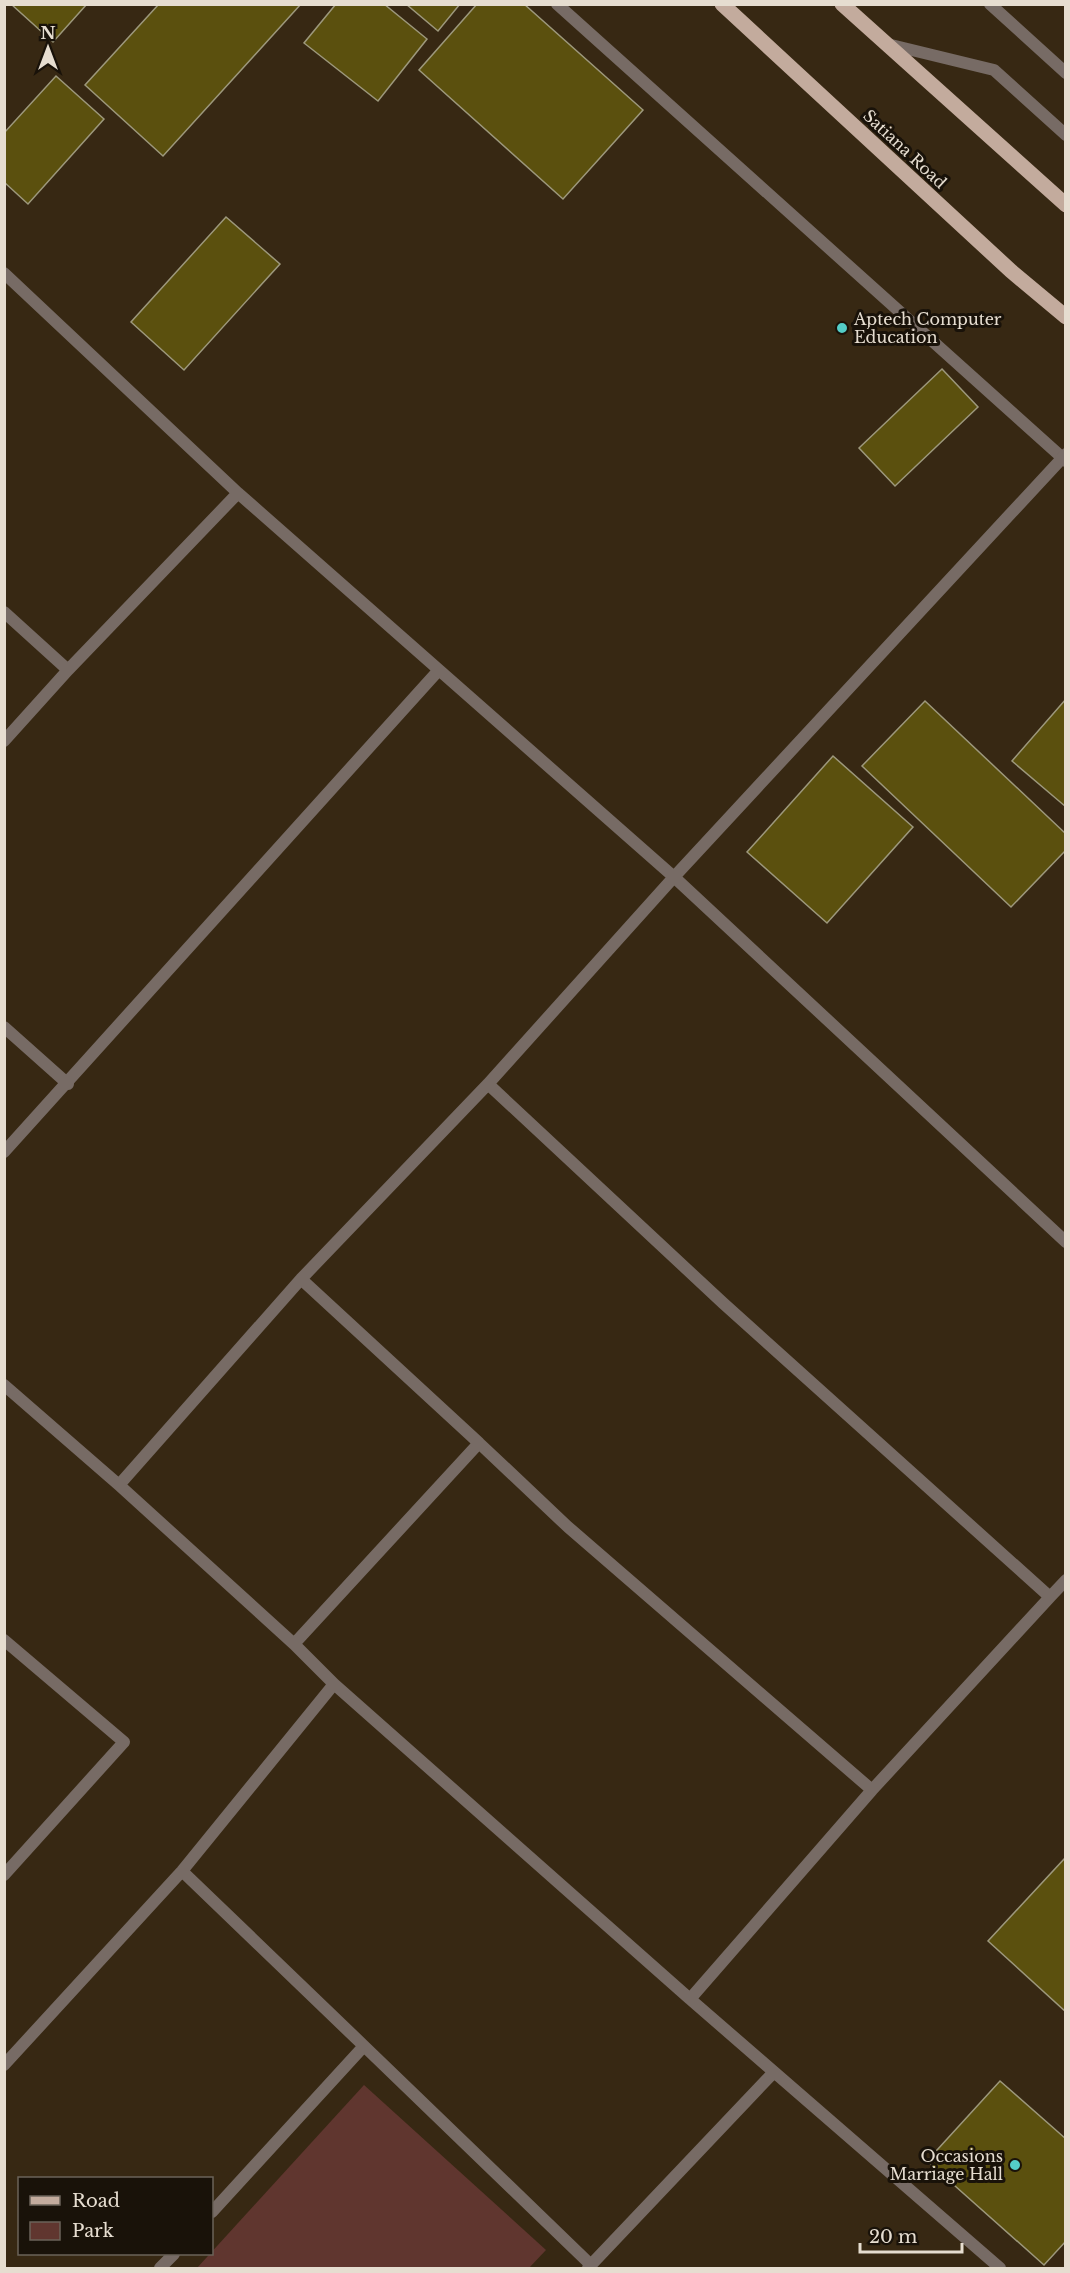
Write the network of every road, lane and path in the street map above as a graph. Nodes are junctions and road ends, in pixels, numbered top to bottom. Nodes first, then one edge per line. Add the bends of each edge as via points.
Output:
1 (557, 4) edge
2 (722, 4) edge
3 (842, 4) edge
4 (990, 4) edge
5 (886, 44) junction
6 (1065, 73) edge
7 (1065, 135) edge
8 (1064, 201) edge
9 (4, 273) edge
10 (1065, 317) edge
11 (1064, 458) edge
12 (238, 493) junction
13 (4, 612) edge
14 (68, 670) junction
15 (438, 671) junction
16 (4, 741) edge
17 (675, 877) junction
18 (4, 1027) edge
19 (68, 1084) junction
20 (488, 1084) junction
21 (4, 1152) edge
22 (1065, 1242) edge
23 (301, 1279) junction
24 (4, 1385) edge
25 (479, 1443) junction
26 (119, 1485) junction
27 (1065, 1580) edge
28 (1050, 1598) junction
29 (4, 1640) edge
30 (294, 1644) junction
31 (334, 1684) junction
32 (872, 1790) junction
33 (182, 1871) junction
34 (4, 1875) edge
35 (690, 1999) junction
36 (364, 2046) junction
37 (4, 2065) edge
38 (773, 2073) junction
39 (213, 2211) edge
40 (172, 2255) edge
41 (590, 2267) edge
42 (160, 2268) edge
43 (1000, 2268) edge

1 - 11 street
2 - 10 main road, Satiana Road
3 - 5 main road
4 - 6 street
5 - 7 street via 994,70
5 - 8 main road
9 - 12 street
11 - 17 street
12 - 14 street
12 - 15 street
13 - 14 street
14 - 16 street
15 - 17 street
15 - 19 street
17 - 20 street
17 - 22 street
18 - 19 street
19 - 21 street
20 - 23 street
20 - 28 street via 723,1303
23 - 25 street
23 - 26 street
24 - 26 street
25 - 30 street
25 - 32 street via 568,1527
26 - 30 street
27 - 28 street
28 - 32 street
29 - 34 street via 124,1742
30 - 31 street
31 - 33 street
31 - 35 street
32 - 35 street
33 - 36 street
33 - 37 street
35 - 38 street
36 - 39 street
36 - 41 street
38 - 41 street
38 - 43 street
40 - 42 street

